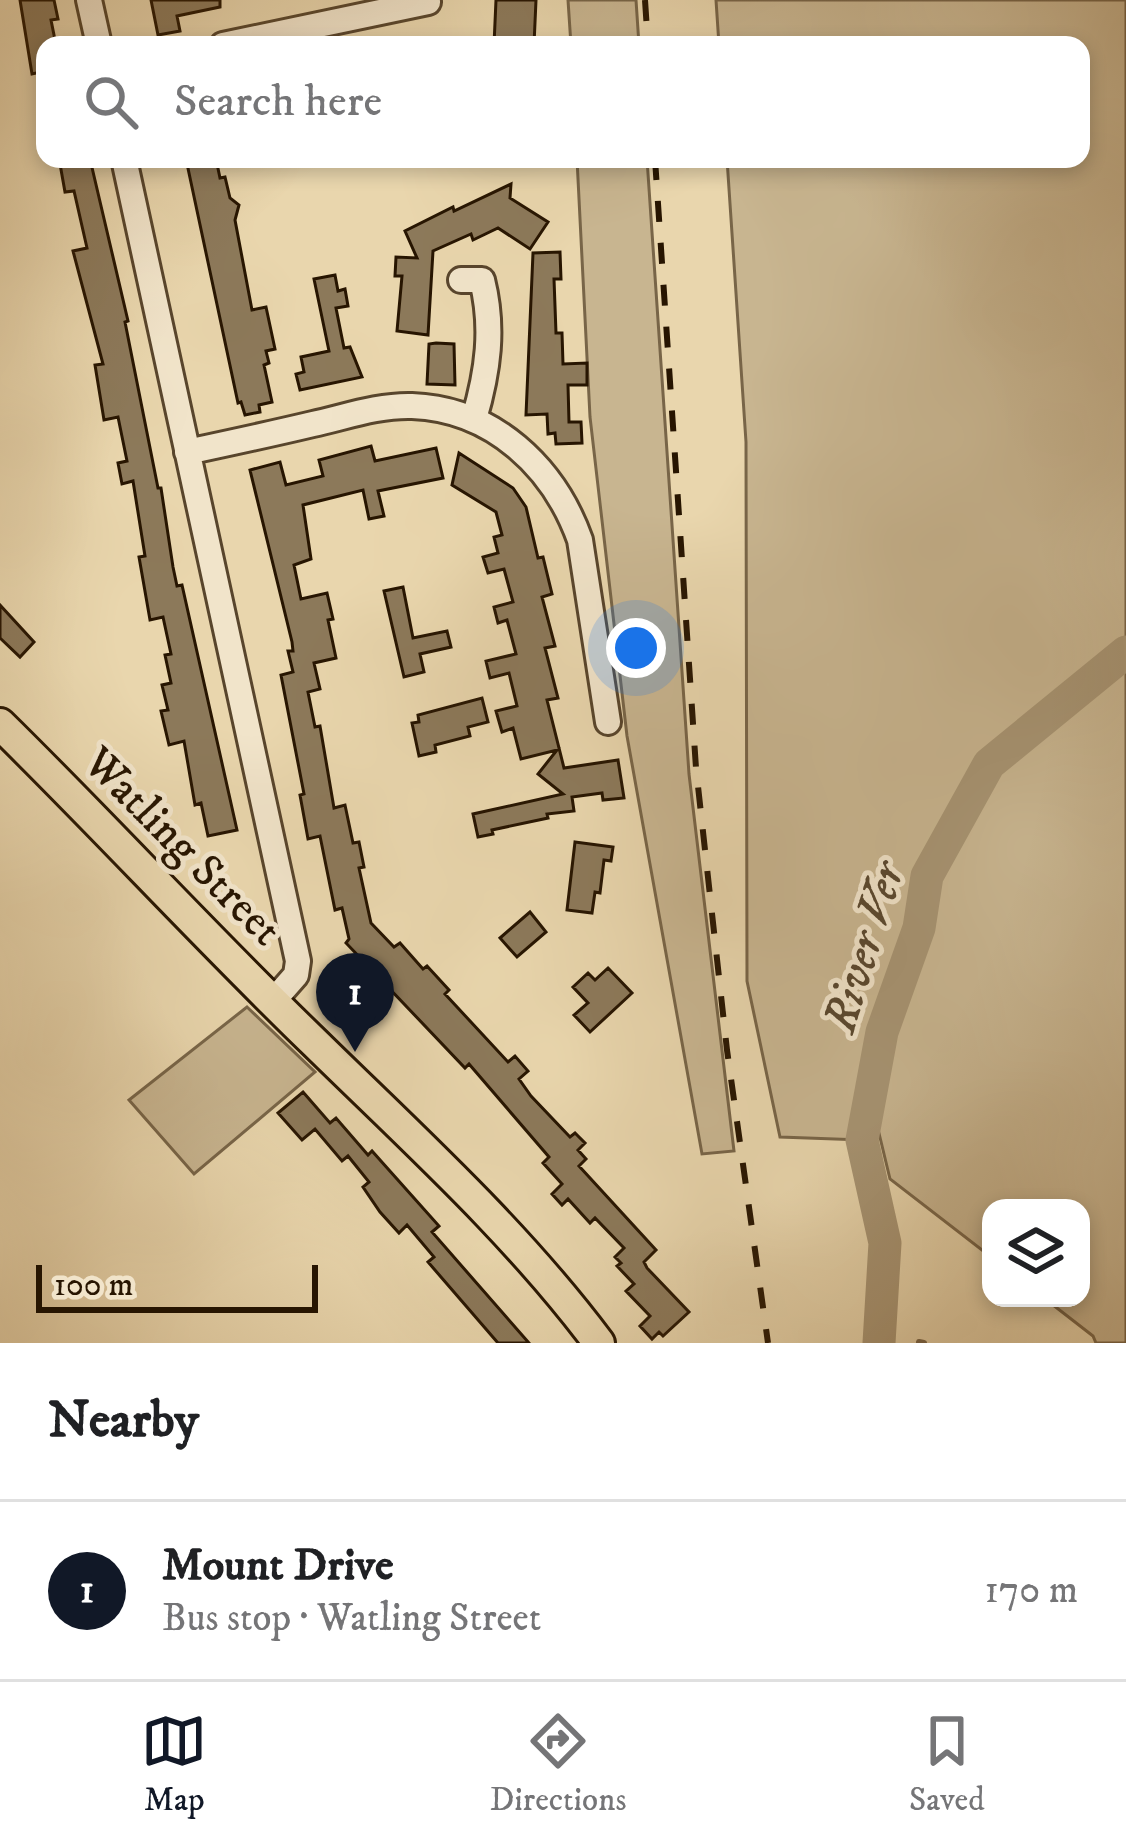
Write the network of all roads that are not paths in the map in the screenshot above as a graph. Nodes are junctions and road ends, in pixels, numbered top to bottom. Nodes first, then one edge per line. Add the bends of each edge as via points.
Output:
1 (89, 0) edge
2 (428, 2) edge
3 (97, 36) edge
4 (266, 36) edge
5 (126, 168) edge
6 (480, 275) dead end
7 (474, 419) junction
8 (187, 452) junction
9 (608, 722) dead end
10 (0, 724) edge
11 (274, 1000) junction
12 (599, 1343) edge

1 - 3 street
2 - 4 street
5 - 8 street
6 - 7 street via 491,317
7 - 8 street via 410,406 377,409
7 - 9 street via 525,452 571,515
8 - 11 street via 298,961
10 - 11 main road, Watling Street
11 - 12 main road, Watling Street via 487,1208

